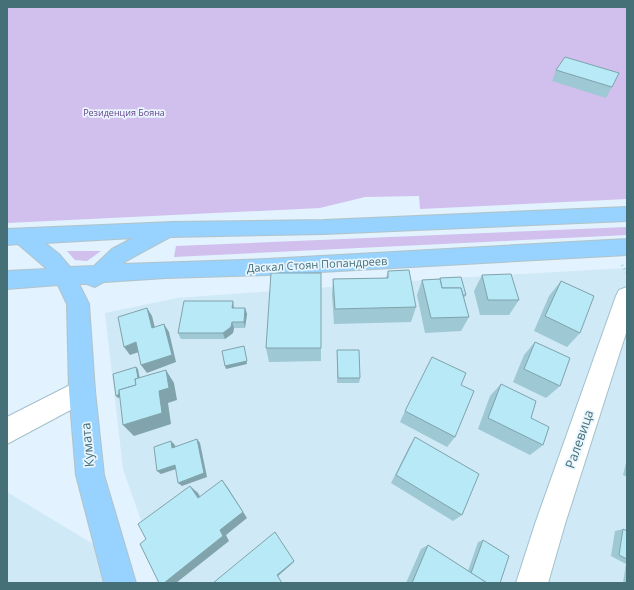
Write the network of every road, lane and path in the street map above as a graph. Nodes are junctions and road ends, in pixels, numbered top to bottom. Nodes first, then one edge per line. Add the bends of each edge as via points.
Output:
1 (627, 214) edge
2 (168, 230) junction
3 (15, 237) edge
4 (624, 256) edge
5 (627, 273) edge
6 (97, 275) junction
7 (65, 277) junction
8 (7, 280) edge
9 (627, 296) edge
10 (78, 304) junction
11 (82, 391) junction
12 (7, 430) edge
13 (120, 583) edge
14 (532, 583) edge

1 - 2 main road
2 - 3 main road
2 - 6 main road via 119,255
3 - 7 main road via 52,260
4 - 5 path
4 - 6 main road, Даскал Стоян Попандреев via 166,270
6 - 7 main road, Даскал Стоян Попандреев
6 - 10 main road
7 - 8 main road, Даскал Стоян Попандреев
7 - 10 main road
9 - 14 street, Ралевица
10 - 11 main road, Кумата
11 - 12 street
11 - 13 main road, Кумата via 90,475

